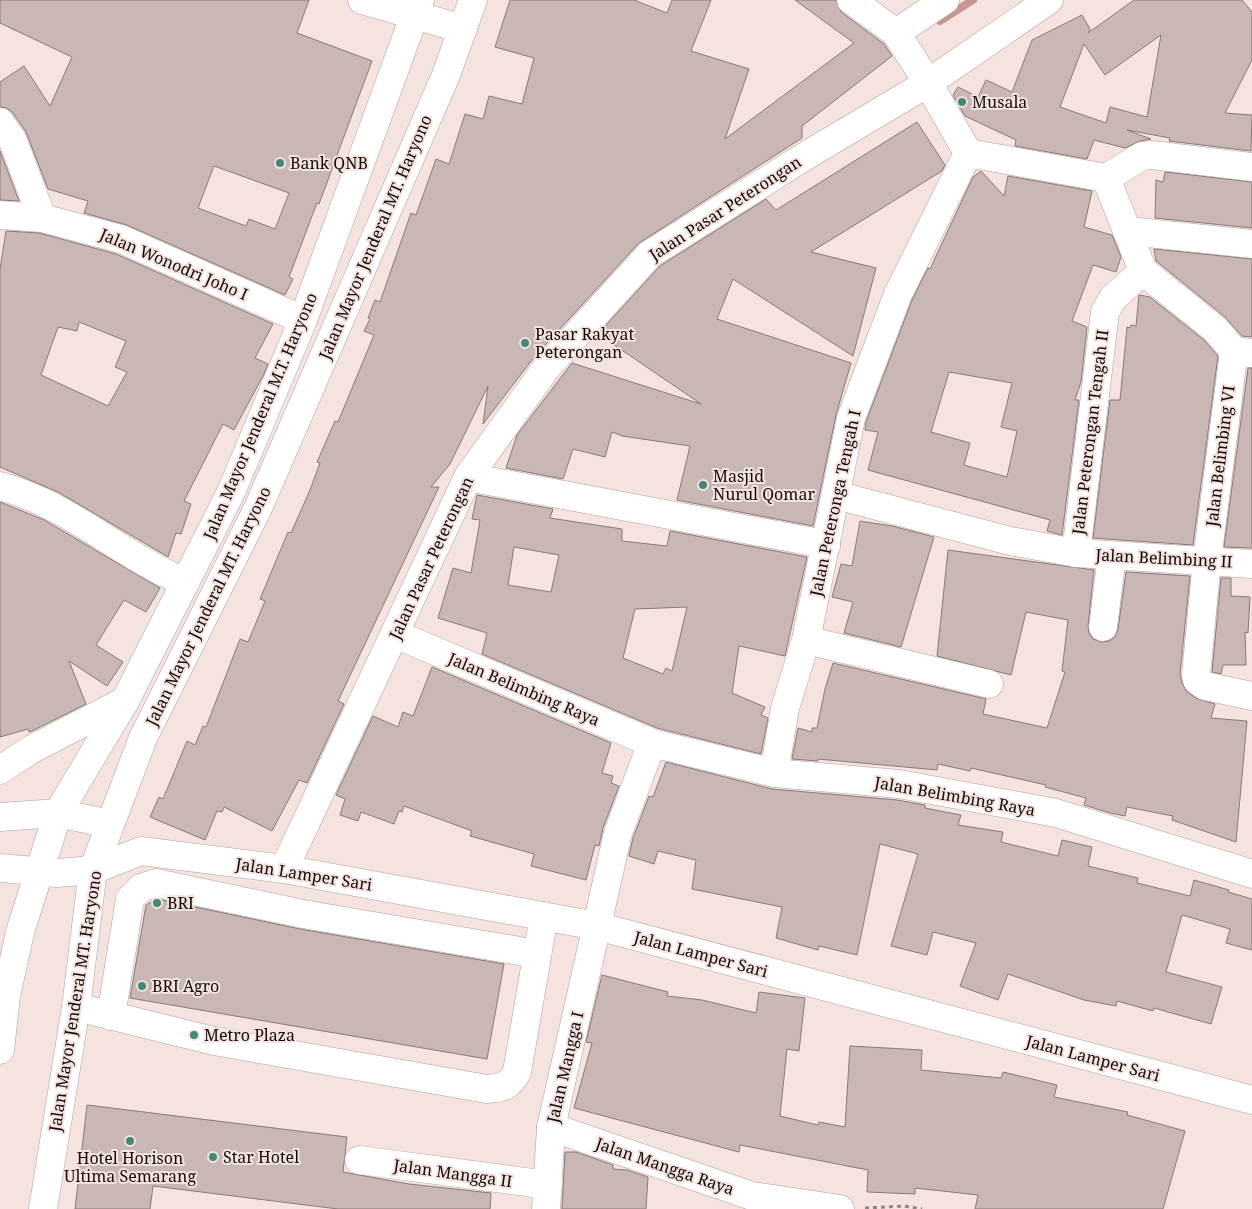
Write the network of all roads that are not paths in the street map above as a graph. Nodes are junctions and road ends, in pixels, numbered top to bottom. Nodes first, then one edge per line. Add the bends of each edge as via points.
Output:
1 (362, 0) edge
2 (474, 0) edge
3 (851, 0) edge
4 (945, 0) edge
5 (1049, 0) edge
6 (418, 8) edge
7 (463, 30) junction
8 (896, 33) junction
9 (928, 83) junction
10 (0, 122) edge
11 (968, 153) junction
12 (1252, 167) edge
13 (1106, 178) junction
14 (0, 216) edge
15 (42, 218) junction
16 (1128, 231) junction
17 (1252, 244) edge
18 (1144, 271) junction
19 (303, 320) junction
20 (1243, 352) edge
21 (468, 477) junction
22 (0, 486) edge
23 (836, 495) junction
24 (826, 546) junction
25 (1076, 553) junction
26 (1112, 556) junction
27 (1207, 560) junction
28 (1252, 564) edge
29 (185, 583) junction
30 (1103, 627) dead end
31 (395, 634) junction
32 (806, 640) junction
33 (989, 684) dead end
34 (1252, 696) edge
35 (125, 701) junction
36 (652, 743) junction
37 (0, 770) edge
38 (774, 773) junction
39 (58, 813) junction
40 (0, 817) edge
41 (110, 824) junction
42 (141, 851) junction
43 (0, 868) edge
44 (284, 869) junction
45 (93, 870) junction
46 (38, 872) junction
47 (1252, 874) edge
48 (544, 916) junction
49 (598, 926) junction
50 (538, 954) junction
51 (76, 1007) junction
52 (111, 1016) junction
53 (0, 1050) edge
54 (1252, 1100) edge
55 (551, 1126) junction
56 (359, 1160) dead end
57 (547, 1197) edge
58 (44, 1209) edge
59 (840, 1209) edge

1 - 6 main road
2 - 7 main road, Jalan Mayor Jenderal MT. Haryono
3 - 8 main road
4 - 8 main road
5 - 9 main road, Jalan Pasar Peterongan
6 - 7 main road
6 - 19 main road, Jalan Mayor Jenderal M.T. Haryono
7 - 41 main road, Jalan Mayor Jenderal MT. Haryono via 446,76 258,508 143,738
8 - 9 main road
9 - 11 main road
9 - 21 main road, Jalan Pasar Peterongan via 650,254 547,367
10 - 15 main road via 13,141
11 - 13 main road
11 - 23 main road, Jalan Peteronga Tengah I via 898,294 851,418
12 - 13 main road via 1152,155 1142,156
13 - 16 main road
14 - 15 main road, Jalan Wonodri Joho I
15 - 19 main road, Jalan Wonodri Joho I via 121,239
16 - 17 main road
16 - 18 main road
18 - 20 main road
18 - 25 main road, Jalan Peterongan Tengah II via 1113,298 1104,312
19 - 29 main road, Jalan Mayor Jenderal M.T. Haryono via 232,490
20 - 27 main road, Jalan Belimbing VI
21 - 24 main road
21 - 31 main road, Jalan Pasar Peterongan
22 - 29 main road via 23,492 66,512 128,553
23 - 24 main road, Jalan Peteronga Tengah I
23 - 25 main road, Jalan Peterongan Tengah II via 1010,541
24 - 32 main road, Jalan Peteronga Tengah I
25 - 26 main road, Jalan Belimbing II
26 - 27 main road, Jalan Belimbing II
26 - 30 main road
27 - 28 main road, Jalan Belimbing II
27 - 34 main road, Jalan Belimbing VI via 1197,680 1205,686
29 - 35 main road, Jalan Mayor Jenderal M.T. Haryono
31 - 36 main road, Jalan Belimbing Raya
31 - 44 main road, Jalan Pasar Peterongan
32 - 33 main road
32 - 38 main road, Jalan Peteronga Tengah I via 785,708
35 - 37 main road via 32,749
35 - 39 main road, Jalan Mayor Jenderal M.T. Haryono
36 - 38 main road, Jalan Belimbing Raya
36 - 49 main road via 618,833
38 - 47 main road, Jalan Belimbing Raya via 899,784 1056,813
39 - 40 main road
39 - 41 main road
39 - 46 main road
41 - 42 main road
41 - 45 main road, Jalan Mayor Jenderal MT. Haryono
42 - 44 main road, Jalan Lamper Sari
42 - 45 main road, Jalan Lamper Sari
43 - 46 main road, Jalan Lamper Sari
44 - 48 main road, Jalan Lamper Sari
45 - 46 main road, Jalan Lamper Sari
45 - 51 main road, Jalan Mayor Jenderal MT. Haryono
46 - 53 main road via 6,996
48 - 49 main road, Jalan Lamper Sari
48 - 50 main road
49 - 54 main road, Jalan Lamper Sari
49 - 55 main road, Jalan Mangga I
50 - 52 main road via 303,914 156,883 141,888 130,900
50 - 52 main road via 517,1072 513,1081 496,1088 214,1041
51 - 52 main road
51 - 58 main road, Jalan Mayor Jenderal MT. Haryono
55 - 57 main road, Jalan Mangga I
55 - 59 main road, Jalan Mangga Raya via 752,1196
56 - 57 main road, Jalan Mangga II

